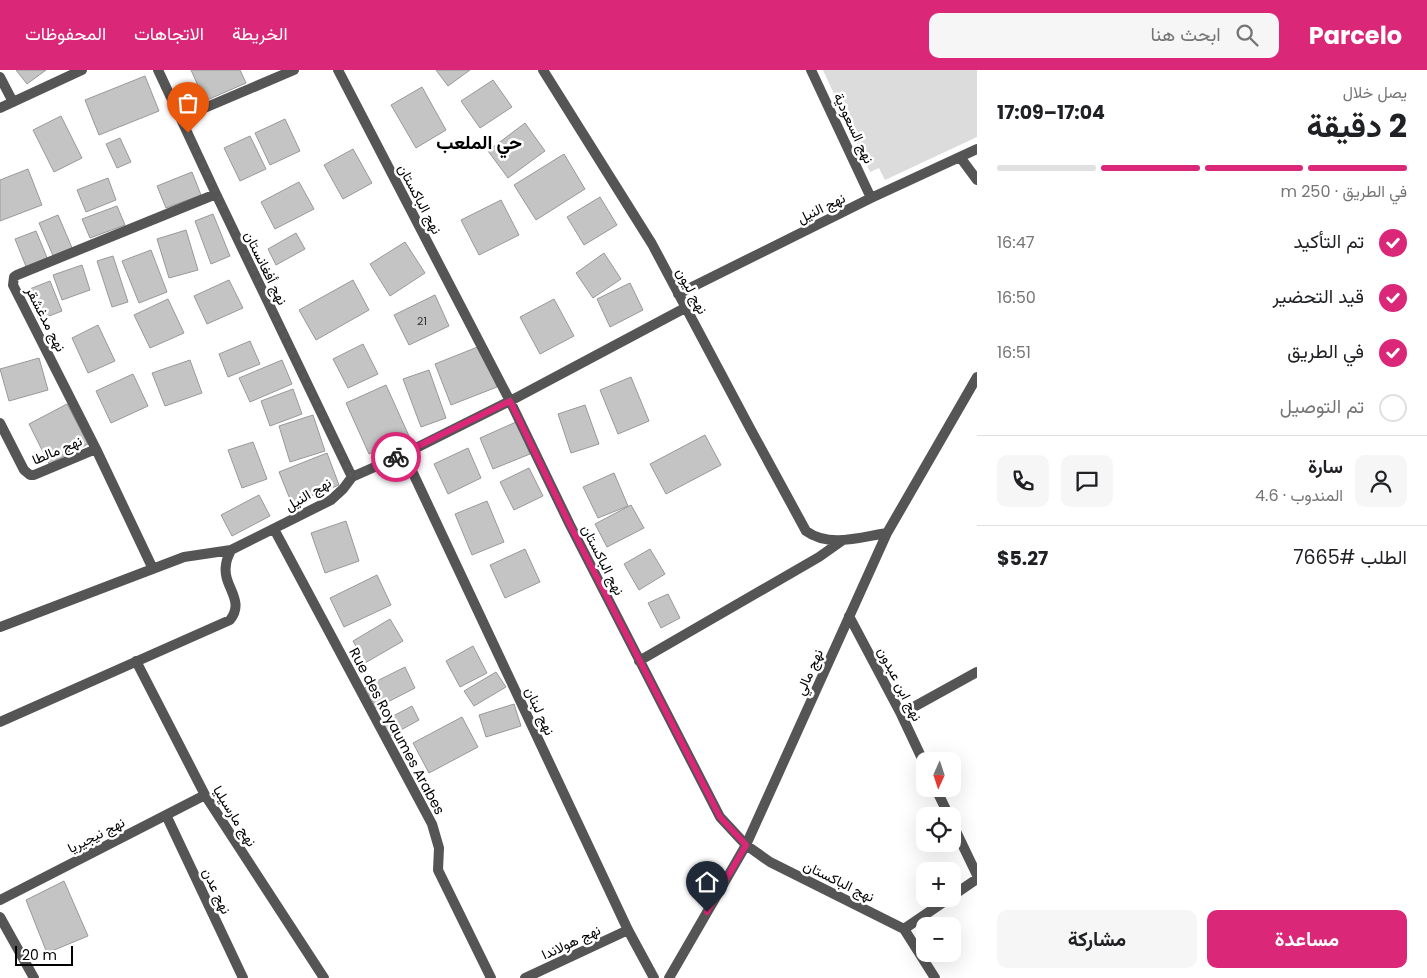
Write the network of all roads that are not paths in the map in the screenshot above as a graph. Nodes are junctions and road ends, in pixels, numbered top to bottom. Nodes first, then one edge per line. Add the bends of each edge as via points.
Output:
1 (82, 70) edge
2 (158, 70) edge
3 (294, 70) edge
4 (338, 70) edge
5 (543, 70) edge
6 (811, 70) edge
7 (0, 78) edge
8 (13, 102) junction
9 (0, 108) edge
10 (181, 118) junction
11 (977, 149) edge
12 (960, 157) junction
13 (977, 180) edge
14 (216, 194) junction
15 (871, 198) junction
16 (678, 294) junction
17 (685, 308) junction
18 (977, 378) edge
19 (510, 401) junction
20 (0, 422) edge
21 (96, 448) junction
22 (404, 454) junction
23 (352, 477) junction
24 (274, 529) junction
25 (887, 533) junction
26 (843, 540) junction
27 (231, 550) junction
28 (153, 569) junction
29 (849, 616) junction
30 (0, 627) edge
31 (136, 661) junction
32 (639, 661) junction
33 (977, 672) edge
34 (901, 714) junction
35 (0, 722) edge
36 (919, 752) edge
37 (205, 795) junction
38 (166, 815) junction
39 (961, 842) edge
40 (746, 845) junction
41 (977, 875) edge
42 (977, 879) edge
43 (961, 890) edge
44 (0, 900) edge
45 (936, 907) edge
46 (0, 918) edge
47 (904, 929) junction
48 (628, 930) junction
49 (34, 978) edge
50 (243, 978) edge
51 (324, 978) edge
52 (491, 978) edge
53 (525, 978) edge
54 (654, 978) edge
55 (669, 978) edge
56 (935, 978) edge

1 - 8 street
2 - 10 street, نهج أفغانستان
3 - 10 street
4 - 19 street, نهج الباكستان
5 - 16 street, نهج ليون via 652,244
6 - 15 street, نهج السعودية
7 - 8 street
8 - 9 street
10 - 14 street, نهج أفغانستان
11 - 12 street, نهج النيل
12 - 13 street
12 - 15 street, نهج النيل
14 - 21 street, نهج مدغشقر via 14,277 13,284
14 - 23 street, نهج أفغانستان
15 - 16 street, نهج النيل
16 - 17 street, نهج ليون
17 - 19 street, نهج النيل
17 - 26 street, نهج ليون via 806,531 823,540
18 - 25 street, نهج مالي
19 - 22 street, نهج النيل
19 - 32 street, نهج الباكستان
20 - 21 street, نهج مالطا via 24,470 30,475
21 - 28 street, نهج مدغشقر
22 - 23 street, نهج النيل
22 - 48 street, نهج لبنان
23 - 24 street, نهج النيل via 331,500
24 - 27 street, نهج النيل
24 - 52 street, Rue des Royaumes Arabes via 432,824 439,848 438,870
25 - 26 street
25 - 29 street, نهج مالي
26 - 32 street
27 - 28 street, نهج النيل via 184,557
27 - 31 street via 225,566 237,605 236,614 230,620
28 - 30 street, نهج النيل
29 - 34 street, نهج ابن عبدون
29 - 40 street, نهج مالي
31 - 35 street
31 - 37 street, نهج مارسيليا
32 - 40 street, نهج الباكستان via 720,817
33 - 34 street
34 - 36 street, نهج ابن عبدون
37 - 38 street, نهج نيجيريا
37 - 51 street, نهج مارسيليا
38 - 44 street, نهج نيجيريا
38 - 50 street, نهج عدن
39 - 41 street
40 - 47 street, نهج الباكستان via 770,862
40 - 55 street, نهج مالي
42 - 43 street
45 - 47 street
46 - 49 street
47 - 56 street
48 - 53 street, نهج هولاندا
48 - 54 street, نهج لبنان

